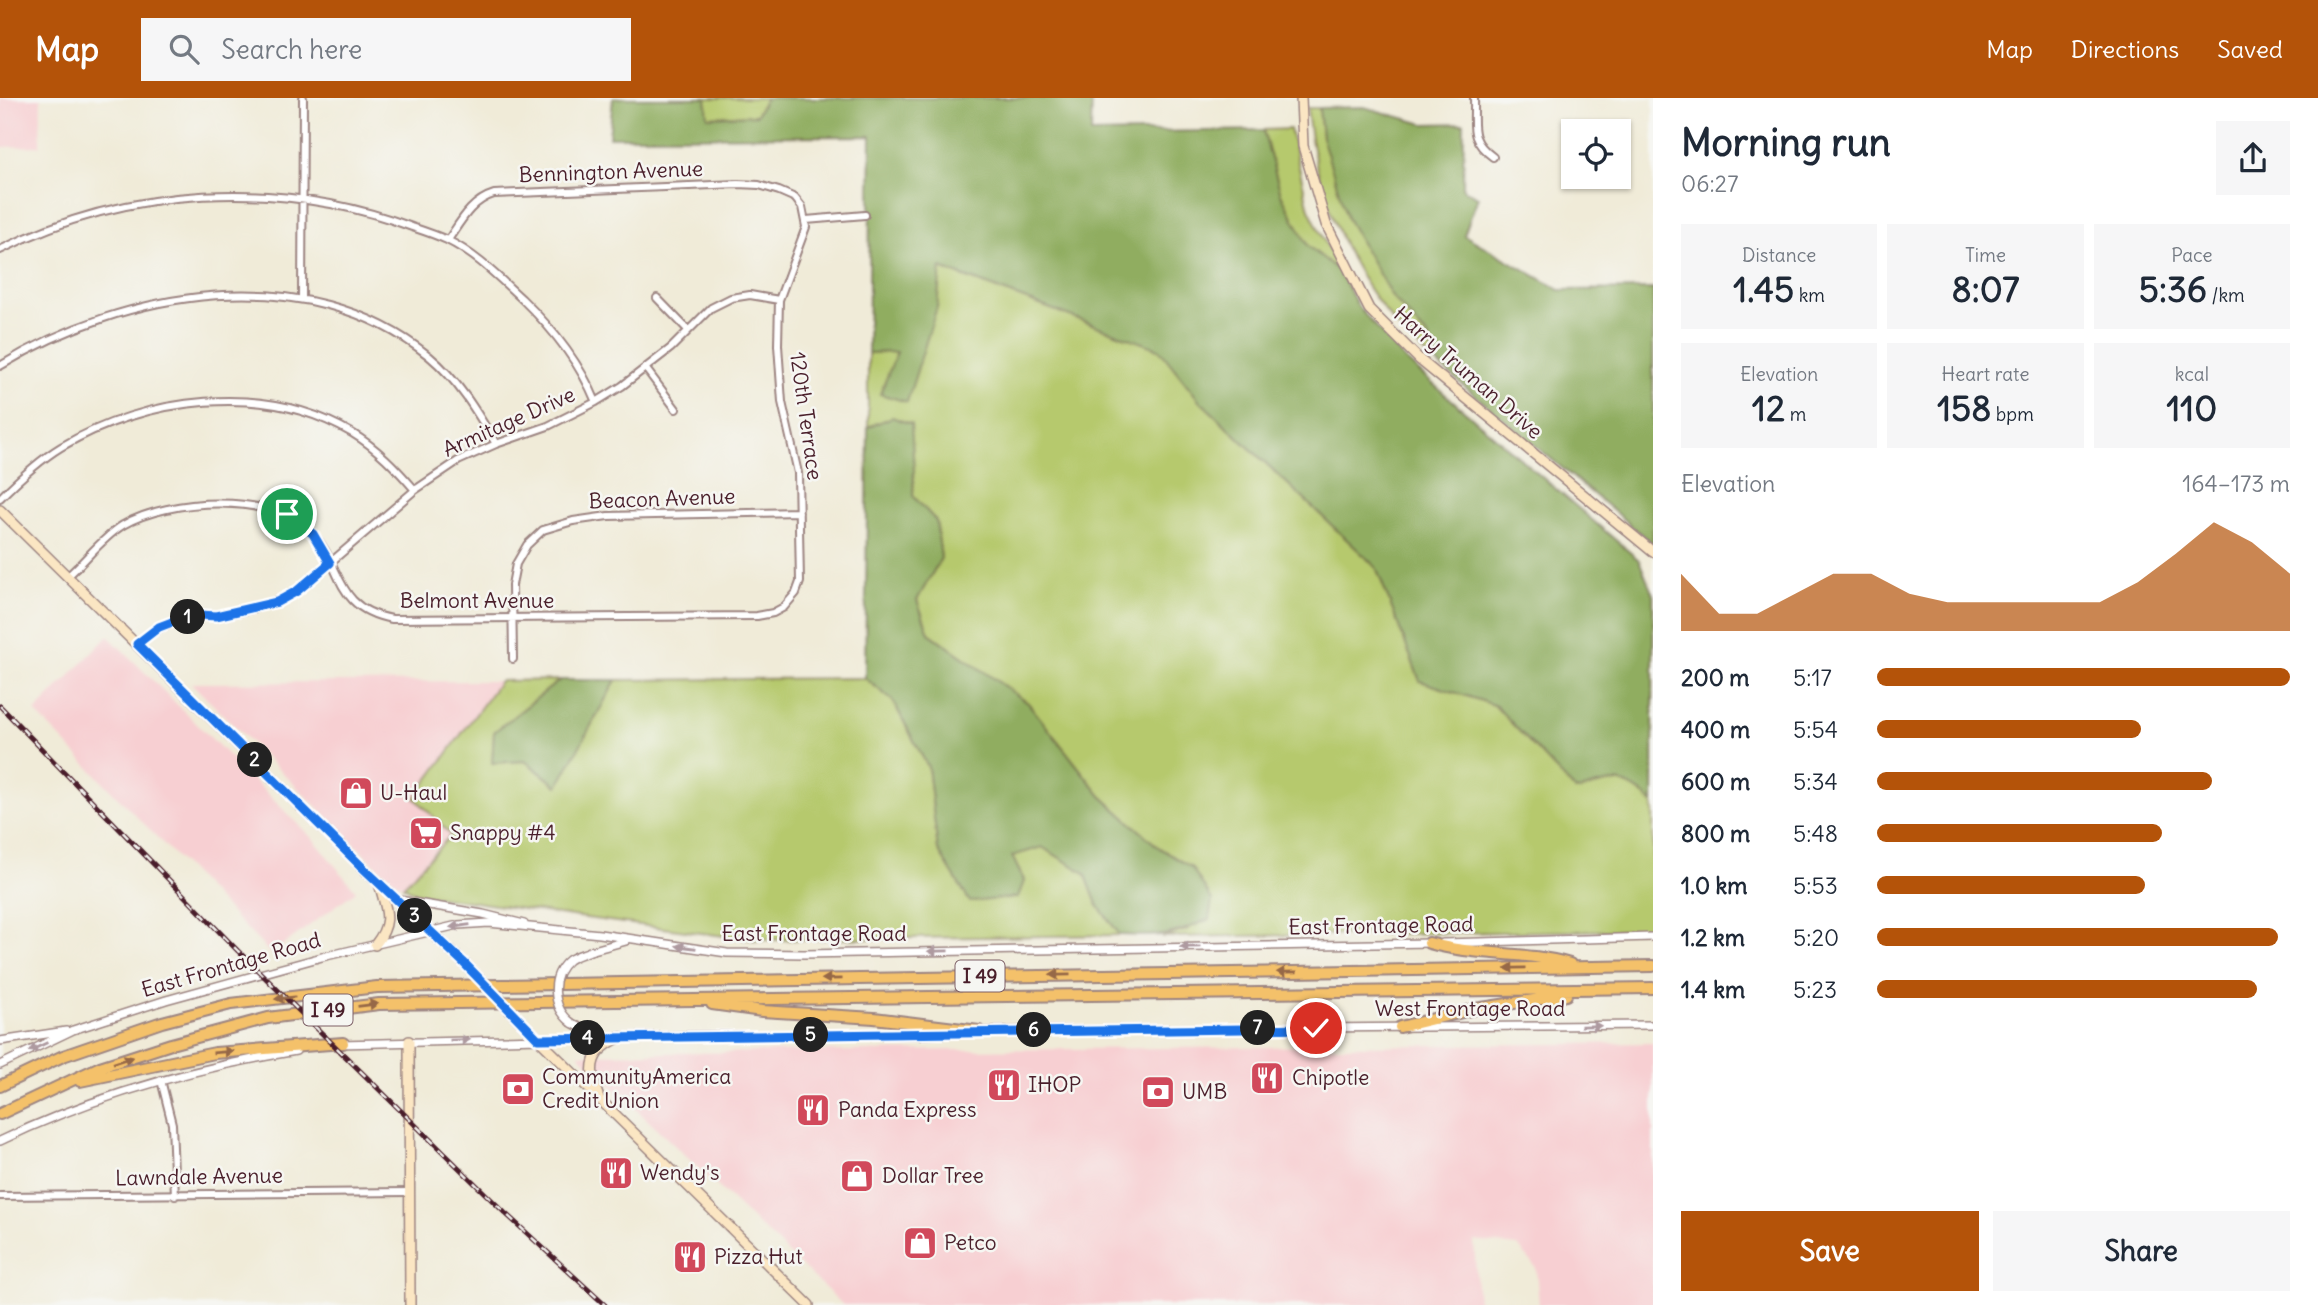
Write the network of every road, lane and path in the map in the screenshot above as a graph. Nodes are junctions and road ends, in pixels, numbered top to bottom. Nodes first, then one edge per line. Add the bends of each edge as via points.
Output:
1 (303, 98) edge
2 (1301, 98) edge
3 (1474, 98) edge
4 (1493, 157) dead end
5 (303, 200) junction
6 (865, 215) dead end
7 (806, 220) junction
8 (448, 240) junction
9 (0, 250) edge
10 (657, 298) dead end
11 (302, 299) junction
12 (779, 300) junction
13 (688, 330) junction
14 (0, 366) edge
15 (646, 369) junction
16 (596, 402) junction
17 (677, 409) dead end
18 (496, 444) junction
19 (415, 490) junction
20 (0, 498) edge
21 (0, 510) edge
22 (799, 512) junction
23 (1653, 552) edge
24 (330, 563) junction
25 (68, 576) junction
26 (751, 616) joint
27 (513, 618) junction
28 (137, 644) junction
29 (513, 659) dead end
30 (378, 881) junction
31 (397, 900) junction
32 (534, 928) junction
33 (432, 931) junction
34 (1653, 937) edge
35 (630, 940) junction
36 (1429, 943) junction
37 (375, 945) junction
38 (1653, 966) edge
39 (1583, 967) junction
40 (1653, 988) edge
41 (1595, 989) junction
42 (675, 999) junction
43 (1653, 1025) edge
44 (1401, 1027) junction
45 (73, 1030) junction
46 (979, 1031) junction
47 (621, 1037) junction
48 (602, 1038) junction
49 (538, 1039) junction
50 (0, 1041) edge
51 (409, 1041) junction
52 (343, 1044) junction
53 (0, 1065) edge
54 (161, 1080) junction
55 (0, 1086) edge
56 (60, 1086) junction
57 (600, 1100) junction
58 (0, 1114) edge
59 (0, 1141) edge
60 (410, 1192) junction
61 (0, 1196) edge
62 (175, 1196) junction
63 (410, 1305) edge
64 (809, 1305) edge

1 - 5 street
2 - 23 main road, Harry Truman Drive via 1303,146 1326,224 1369,309 1420,360
3 - 4 street via 1475,140
5 - 8 street via 388,218
5 - 9 street via 208,195 145,202 83,216
5 - 11 street
6 - 7 street
7 - 8 street, Bennington Avenue via 795,198 759,185 494,194 473,204
7 - 12 street, 120th Terrace
8 - 16 street via 535,311 573,360
10 - 13 street
11 - 14 street via 207,296 161,302 71,328
11 - 18 street via 364,316 428,355 455,381
12 - 13 street, Armitage Drive via 750,295 731,298 711,308
12 - 22 street, 120th Terrace via 780,387 798,473
13 - 15 street, Armitage Drive
15 - 16 street, Armitage Drive
15 - 17 street
16 - 18 street, Armitage Drive via 548,426
18 - 19 street, Armitage Drive via 458,461
19 - 20 street via 377,450 330,421 284,407 216,402 149,411 91,432 32,467
19 - 24 street, Armitage Drive
21 - 25 main road
22 - 26 street, 120th Terrace via 800,582 796,593 773,613
22 - 27 street, Beacon Avenue via 608,516 543,530 516,564
24 - 25 street, Belmont Avenue via 313,534 287,514 213,505 166,509 135,519 107,537
24 - 27 street, Belmont Avenue via 351,599 382,617
24 - 28 street, Armitage Drive via 277,602 180,619 159,627
25 - 28 main road
26 - 27 street, Belmont Avenue
27 - 29 street, Beacon Avenue
28 - 30 main road
30 - 31 main road
30 - 37 main road via 388,914
31 - 32 street
31 - 33 main road
32 -> 33 street, East Frontage Road via 489,923
32 - 35 street, East Frontage Road
33 - 37 street, East Frontage Road
33 - 49 main road, bridge
34 - 36 street, East Frontage Road
36 -> 35 street, East Frontage Road via 804,954 727,953
35 - 48 street, bridge via 572,958 557,975 555,986 563,1017
36 - 39 highway via 1453,950 1544,956
37 - 45 street, East Frontage Road
38 - 39 highway, I 49
39 -> 55 highway, I 49 via 377,987 219,1007 63,1056
40 - 41 highway, I 49
41 - 42 highway, I 49
41 - 44 highway
42 - 46 highway
56 -> 42 highway, I 49 via 100,1067 268,1018 379,1004
44 -> 43 street, West Frontage Road
44 - 46 street, West Frontage Road
45 - 50 street
45 -> 53 street, East Frontage Road
46 - 47 street, West Frontage Road
47 - 48 street, West Frontage Road
47 - 57 main road via 593,1060
48 - 49 street, West Frontage Road
51 -> 49 street, West Frontage Road
49 - 57 main road
51 - 52 street, West Frontage Road
51 - 60 main road
52 - 54 street, West Frontage Road via 254,1058
56 -> 52 highway via 215,1053
54 - 59 street, West Frontage Road via 48,1119
54 - 62 street via 172,1124
56 - 58 highway, I 49
57 - 64 main road
60 - 62 street, Lawndale Avenue
60 - 63 main road
61 - 62 street, Lawndale Avenue

